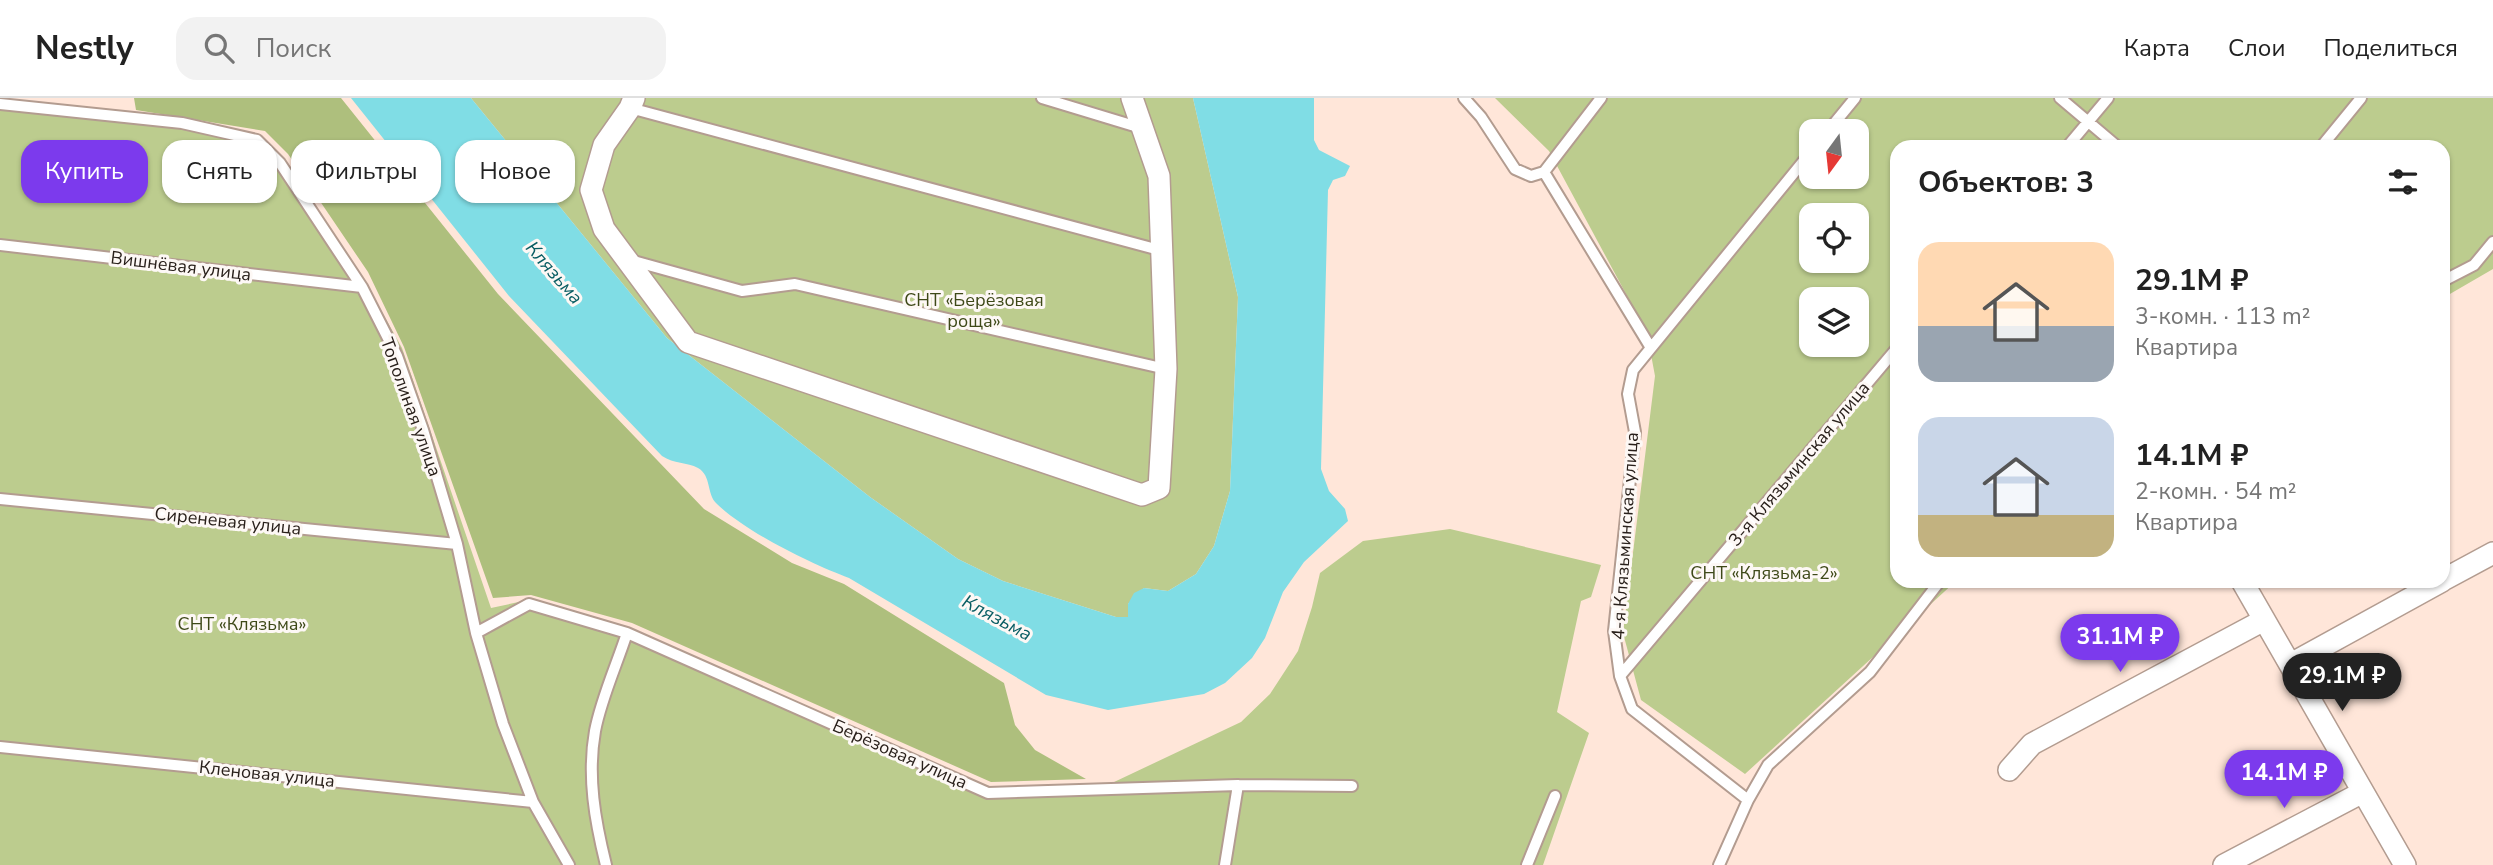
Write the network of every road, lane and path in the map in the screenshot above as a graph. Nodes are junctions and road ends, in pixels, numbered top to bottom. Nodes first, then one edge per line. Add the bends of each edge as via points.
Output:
1 (1042, 98) edge
2 (1132, 98) edge
3 (1464, 98) edge
4 (1601, 98) edge
5 (1855, 98) edge
6 (2060, 98) edge
7 (2108, 98) edge
8 (2361, 98) edge
9 (632, 103) edge
10 (0, 104) edge
11 (1838, 119) edge
12 (2088, 122) junction
13 (1141, 128) junction
14 (2073, 140) edge
15 (2110, 140) edge
16 (2327, 140) edge
17 (1799, 167) edge
18 (1544, 172) junction
19 (2493, 242) edge
20 (0, 245) edge
21 (1163, 251) junction
22 (627, 259) junction
23 (2450, 277) edge
24 (362, 287) junction
25 (1651, 348) junction
26 (1890, 356) edge
27 (1166, 369) junction
28 (0, 499) edge
29 (457, 544) junction
30 (2493, 553) edge
31 (2450, 577) edge
32 (1935, 588) edge
33 (2246, 588) edge
34 (2429, 588) edge
35 (2264, 620) junction
36 (477, 633) junction
37 (627, 633) junction
38 (2291, 664) junction
39 (1619, 676) junction
40 (0, 747) edge
41 (2009, 770) dead end
42 (1238, 785) junction
43 (1352, 786) dead end
44 (2364, 792) junction
45 (1555, 796) dead end
46 (1748, 800) junction
47 (533, 802) junction
48 (569, 865) edge
49 (606, 865) edge
50 (1225, 865) edge
51 (1527, 865) edge
52 (1719, 865) edge
53 (2224, 865) edge
54 (2405, 865) edge

1 - 13 lane
2 - 13 street
3 - 18 lane via 1515,169 1531,176
4 - 18 lane
5 - 11 lane
6 - 12 lane
7 - 12 lane
8 - 16 lane
9 - 21 lane
9 - 22 street via 604,145 591,190 604,229
10 - 24 lane, Тополиная улица via 182,123 257,139 280,163
12 - 14 lane
12 - 15 lane
13 - 21 street via 1159,176
17 - 25 lane, 4-я Клязьминская улица
18 - 25 lane
19 - 23 lane via 2474,265
20 - 24 lane, Вишнёвая улица
21 - 27 street
22 - 27 lane via 742,291 795,284
22 - 27 street via 688,342 1142,495 1159,488
24 - 29 lane, Тополиная улица via 397,356
25 - 39 lane, 4-я Клязьминская улица via 1633,370 1628,394 1634,432 1614,632
26 - 39 lane, 3-я Клязьминская улица
28 - 29 lane, Сиреневая улица
29 - 36 lane, Тополиная улица
30 - 31 street
32 - 46 lane via 1870,672 1768,765
33 - 35 street
34 - 38 street
35 - 38 street
35 - 41 street via 2032,744
36 - 37 lane, Берёзовая улица via 529,604
36 - 47 lane, Тополиная улица via 503,724
37 - 42 lane, Берёзовая улица via 988,793
37 - 49 lane via 595,730 591,777
38 - 44 street
39 - 46 lane, 4-я Клязьминская улица via 1632,709
40 - 47 lane, Кленовая улица
42 - 43 lane, Берёзовая улица
42 - 50 lane
44 - 53 street
44 - 54 street
45 - 51 lane
46 - 52 lane
47 - 48 lane, Тополиная улица

